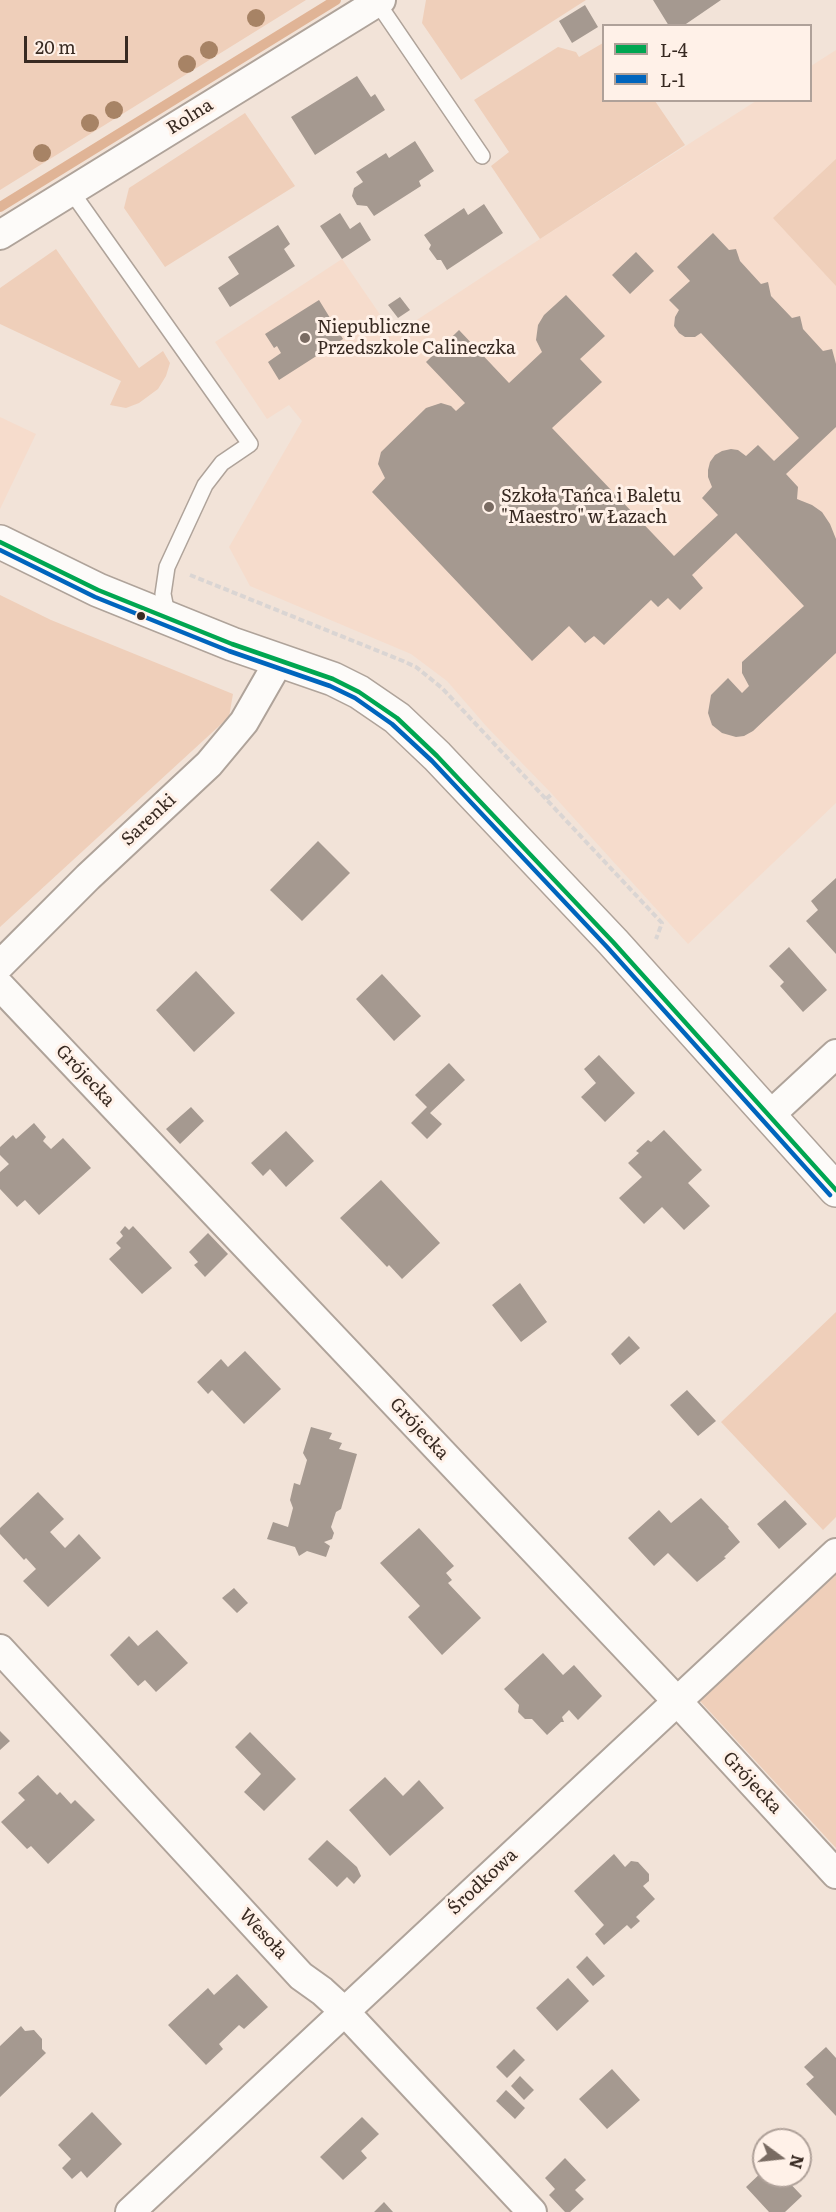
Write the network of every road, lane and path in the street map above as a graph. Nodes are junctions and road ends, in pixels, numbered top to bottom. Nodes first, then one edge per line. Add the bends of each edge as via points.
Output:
1 (379, 1) edge
2 (482, 156) dead end
3 (71, 191) junction
4 (0, 235) edge
5 (0, 542) edge
6 (168, 618) junction
7 (279, 661) junction
8 (552, 794) dead end
9 (546, 799) dead end
10 (0, 965) edge
11 (0, 986) edge
12 (836, 1054) edge
13 (769, 1116) junction
14 (836, 1190) edge
15 (836, 1553) edge
16 (0, 1649) edge
17 (676, 1701) junction
18 (836, 1874) edge
19 (345, 2012) junction
20 (130, 2212) edge
21 (532, 2212) edge

1 - 2 lane
1 - 3 street, Rolna
3 - 4 street, Rolna
3 - 6 lane via 250,444 222,462 205,485 167,567 163,594
5 - 6 street via 98,590
6 - 7 street
7 - 10 street, Sarenki via 244,722 208,764
7 - 13 street via 359,692 417,735 613,942
8 - 9 path
11 - 17 street, Grójecka
12 - 13 street
13 - 14 street
15 - 17 street, Środkowa
16 - 19 street, Wesoła via 301,1976
17 - 18 street, Grójecka
17 - 19 street, Środkowa
19 - 20 street, Środkowa
19 - 21 street, Wesoła

